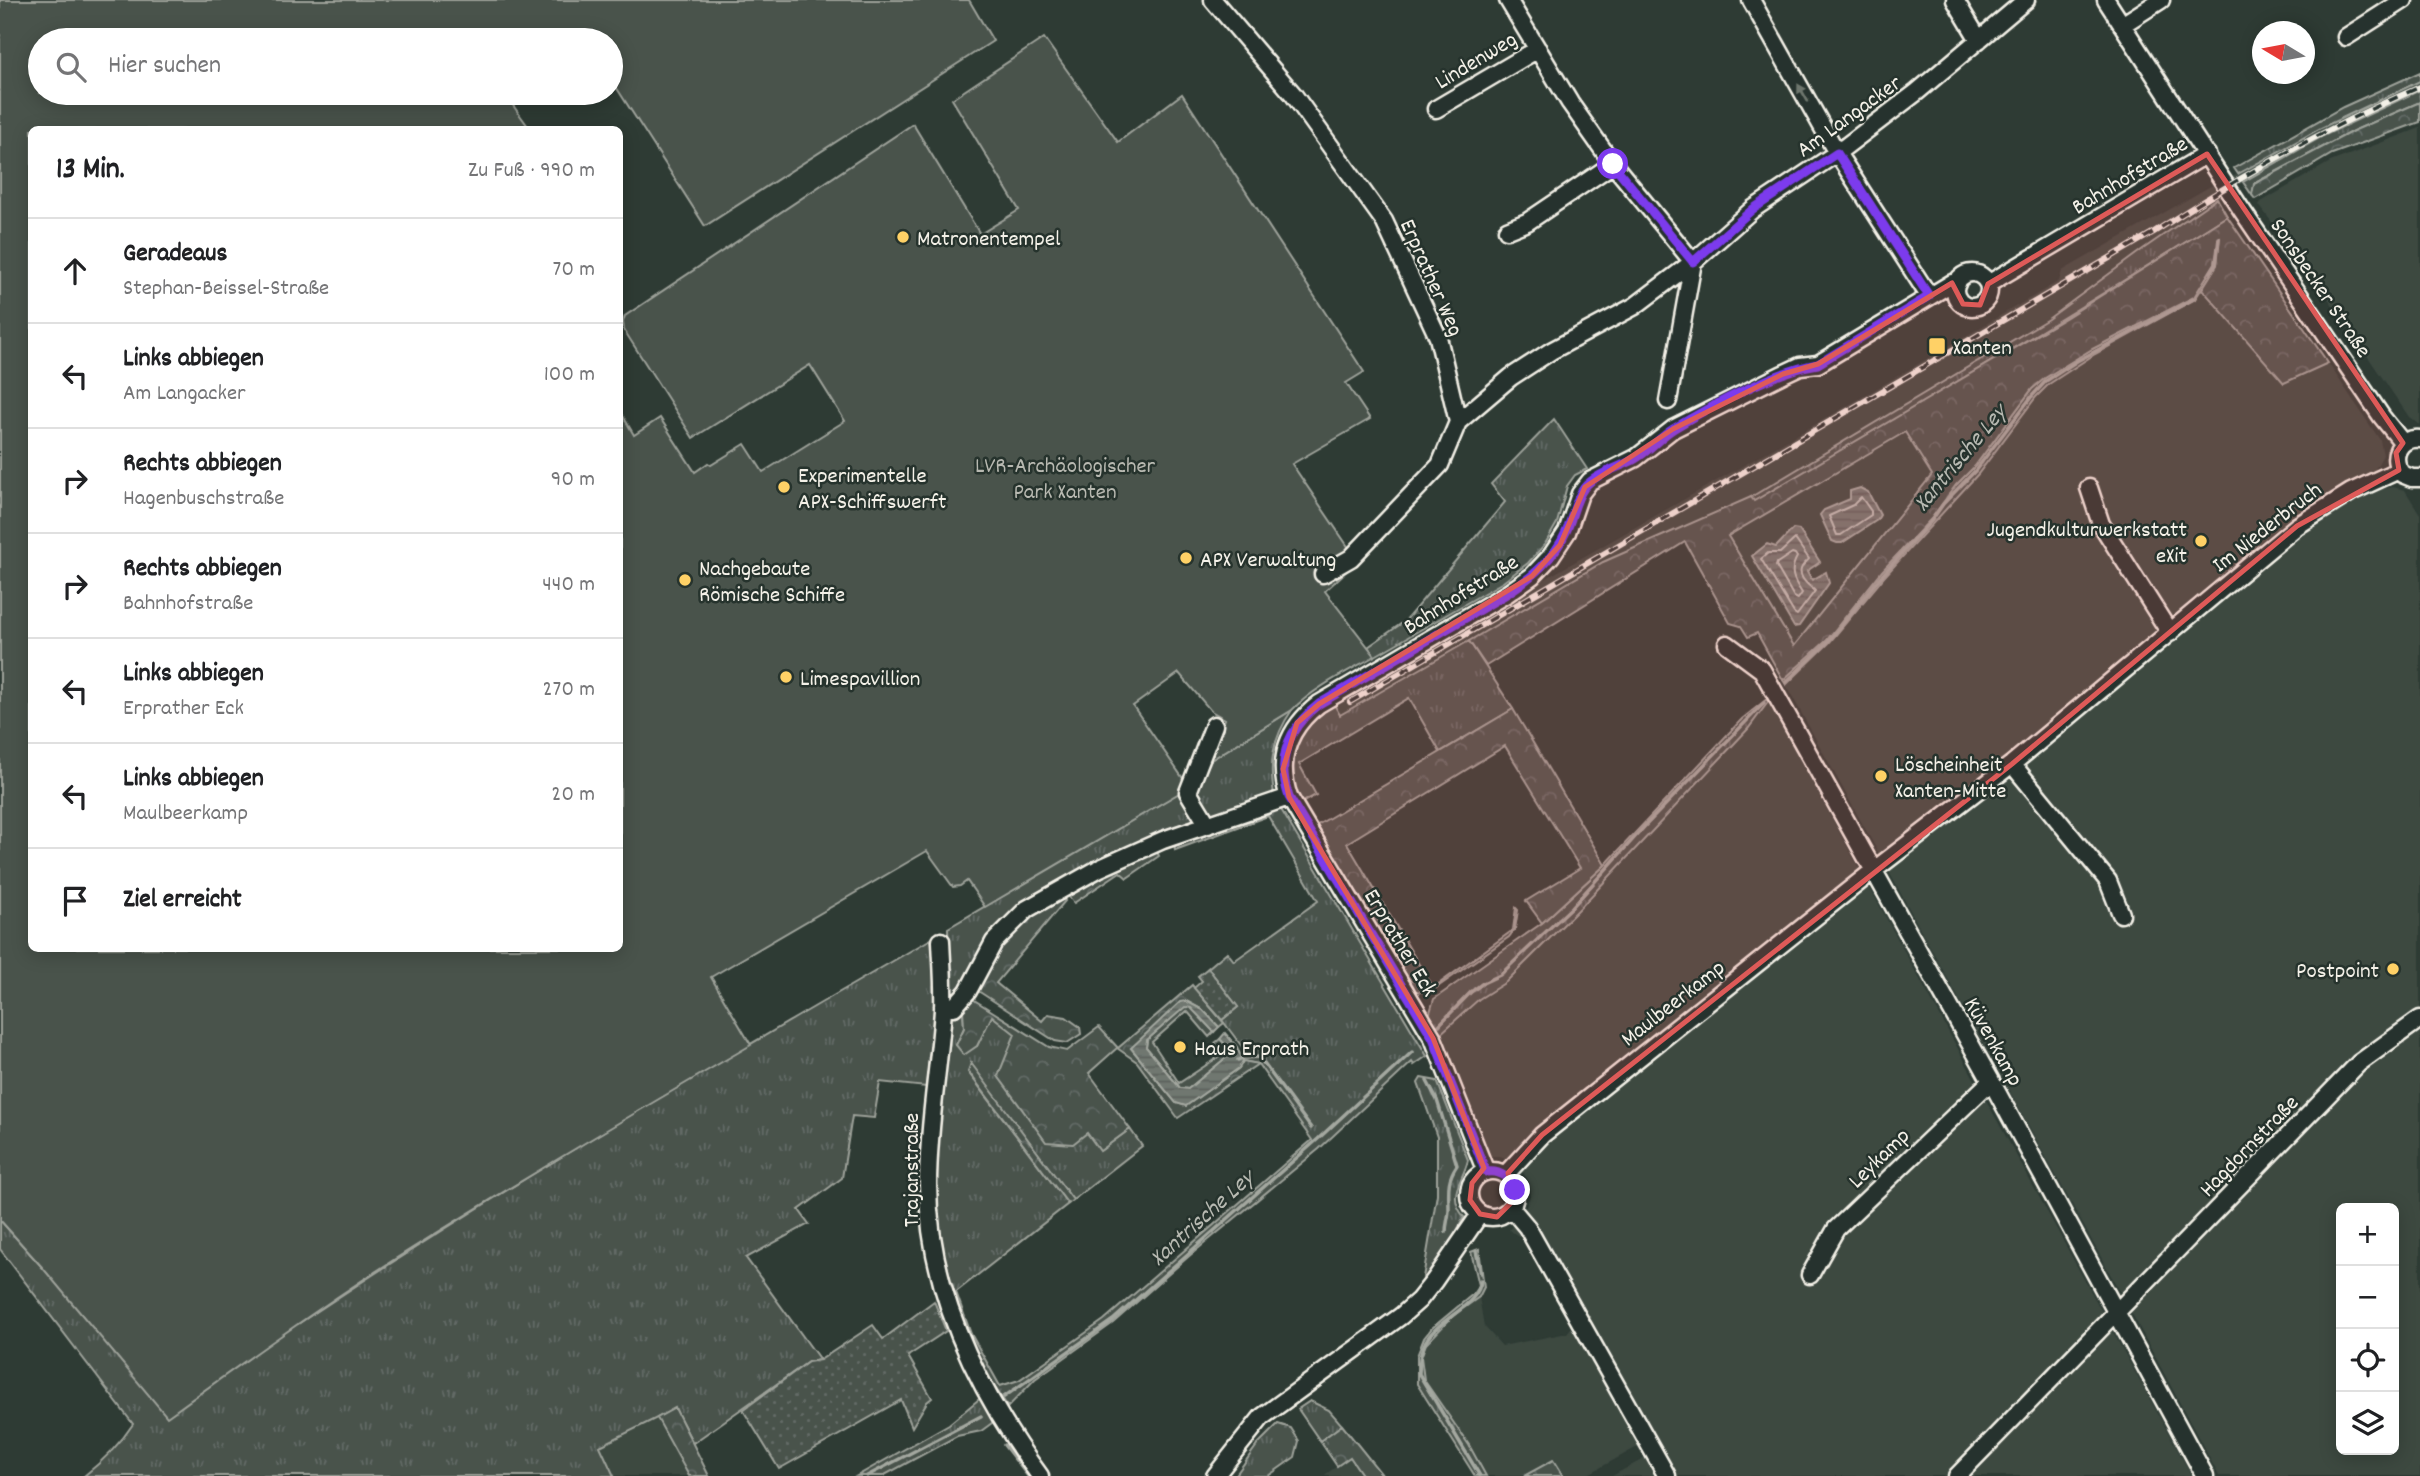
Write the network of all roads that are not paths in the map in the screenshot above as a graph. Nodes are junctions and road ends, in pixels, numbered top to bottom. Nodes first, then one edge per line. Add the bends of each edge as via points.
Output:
1 (1213, 0) edge
2 (1508, 0) edge
3 (1751, 0) edge
4 (1955, 0) edge
5 (2026, 0) edge
6 (2106, 0) edge
7 (2161, 0) edge
8 (2404, 0) edge
9 (2122, 25) junction
10 (2346, 37) dead end
11 (1979, 40) junction
12 (1538, 49) junction
13 (1436, 109) dead end
14 (1837, 153) junction
15 (2207, 155) junction
16 (1613, 164) junction
17 (1507, 230) dead end
18 (1693, 262) junction
19 (1956, 284) junction
20 (1988, 284) junction
21 (1929, 296) junction
22 (1668, 401) dead end
23 (1458, 422) junction
24 (2420, 439) edge
25 (2403, 443) junction
26 (2399, 470) junction
27 (2418, 482) edge
28 (2089, 488) dead end
29 (1323, 574) dead end
30 (2170, 633) junction
31 (1727, 643) dead end
32 (1214, 725) dead end
33 (1290, 738) joint
34 (2012, 764) junction
35 (1289, 797) junction
36 (1208, 825) junction
37 (1873, 871) junction
38 (2122, 914) dead end
39 (941, 941) dead end
40 (943, 1006) junction
41 (2420, 1019) edge
42 (1991, 1081) junction
43 (1486, 1172) junction
44 (1505, 1175) junction
45 (1511, 1208) junction
46 (1480, 1214) junction
47 (1810, 1275) dead end
48 (2117, 1312) junction
49 (1040, 1476) edge
50 (1215, 1476) edge
51 (1667, 1476) edge
52 (1956, 1476) edge
53 (2205, 1476) edge

1 - 23 street, Erprather Weg via 1293,94 1384,221 1438,337
2 - 12 street
14 -> 3 street
4 - 11 street
5 - 11 street, Am Langacker
6 - 9 street, Bahnhofstraße
7 - 9 street
8 - 10 street
9 - 15 street, Bahnhofstraße
11 - 14 street, Am Langacker
12 - 13 street, Lindenweg
12 - 16 street
14 - 18 street, Am Langacker via 1753,209
14 - 21 street
15 - 20 street, Bahnhofstraße
15 - 25 street, Sonsbecker Straße
16 - 17 street via 1527,222
16 - 18 street
18 - 22 street
18 - 23 street, Am Langacker via 1635,306 1511,377
19 - 20 street, Bahnhofstraße via 1972,273
19 - 20 street, Bahnhofstraße via 1959,300 1974,306 1988,296
19 - 21 street, Bahnhofstraße
21 - 33 street, Bahnhofstraße via 1818,364 1800,366 1750,388 1590,481 1580,494 1560,545 1532,576 1319,704 1297,723
23 - 29 street via 1440,465 1350,558
24 - 25 street
25 - 26 street via 2396,458
26 - 27 street
26 - 30 street, Im Niederbruch via 2311,516
28 - 30 street via 2101,524
30 - 34 street, Im Niederbruch
31 - 37 street, Küvenkamp via 1762,670
32 - 36 street via 1188,792
33 - 35 street, Erprather Eck via 1283,769
34 - 37 street, Im Niederbruch
34 - 38 street via 2108,881
35 - 36 street
35 - 43 street, Erprather Eck via 1433,1038
36 - 40 street via 1098,869 1027,909 994,942 968,991 954,1007
37 - 42 street, Küvenkamp
37 - 44 street, Maulbeerkamp via 1542,1135
39 - 40 street, Trajanstraße
40 - 49 street, Trajanstraße via 929,1131 930,1223 936,1262 954,1324 992,1404
41 - 48 street, Hagdornstraße via 2359,1063
42 - 47 street, Leykamp via 1836,1229
42 - 48 street, Küvenkamp
43 - 44 street
43 - 46 street via 1469,1191
44 - 45 street via 1515,1190
45 - 46 street via 1497,1217
45 - 51 street via 1527,1227
46 - 50 street via 1419,1300 1262,1417
48 - 52 street
48 - 53 street, Küvenkamp

